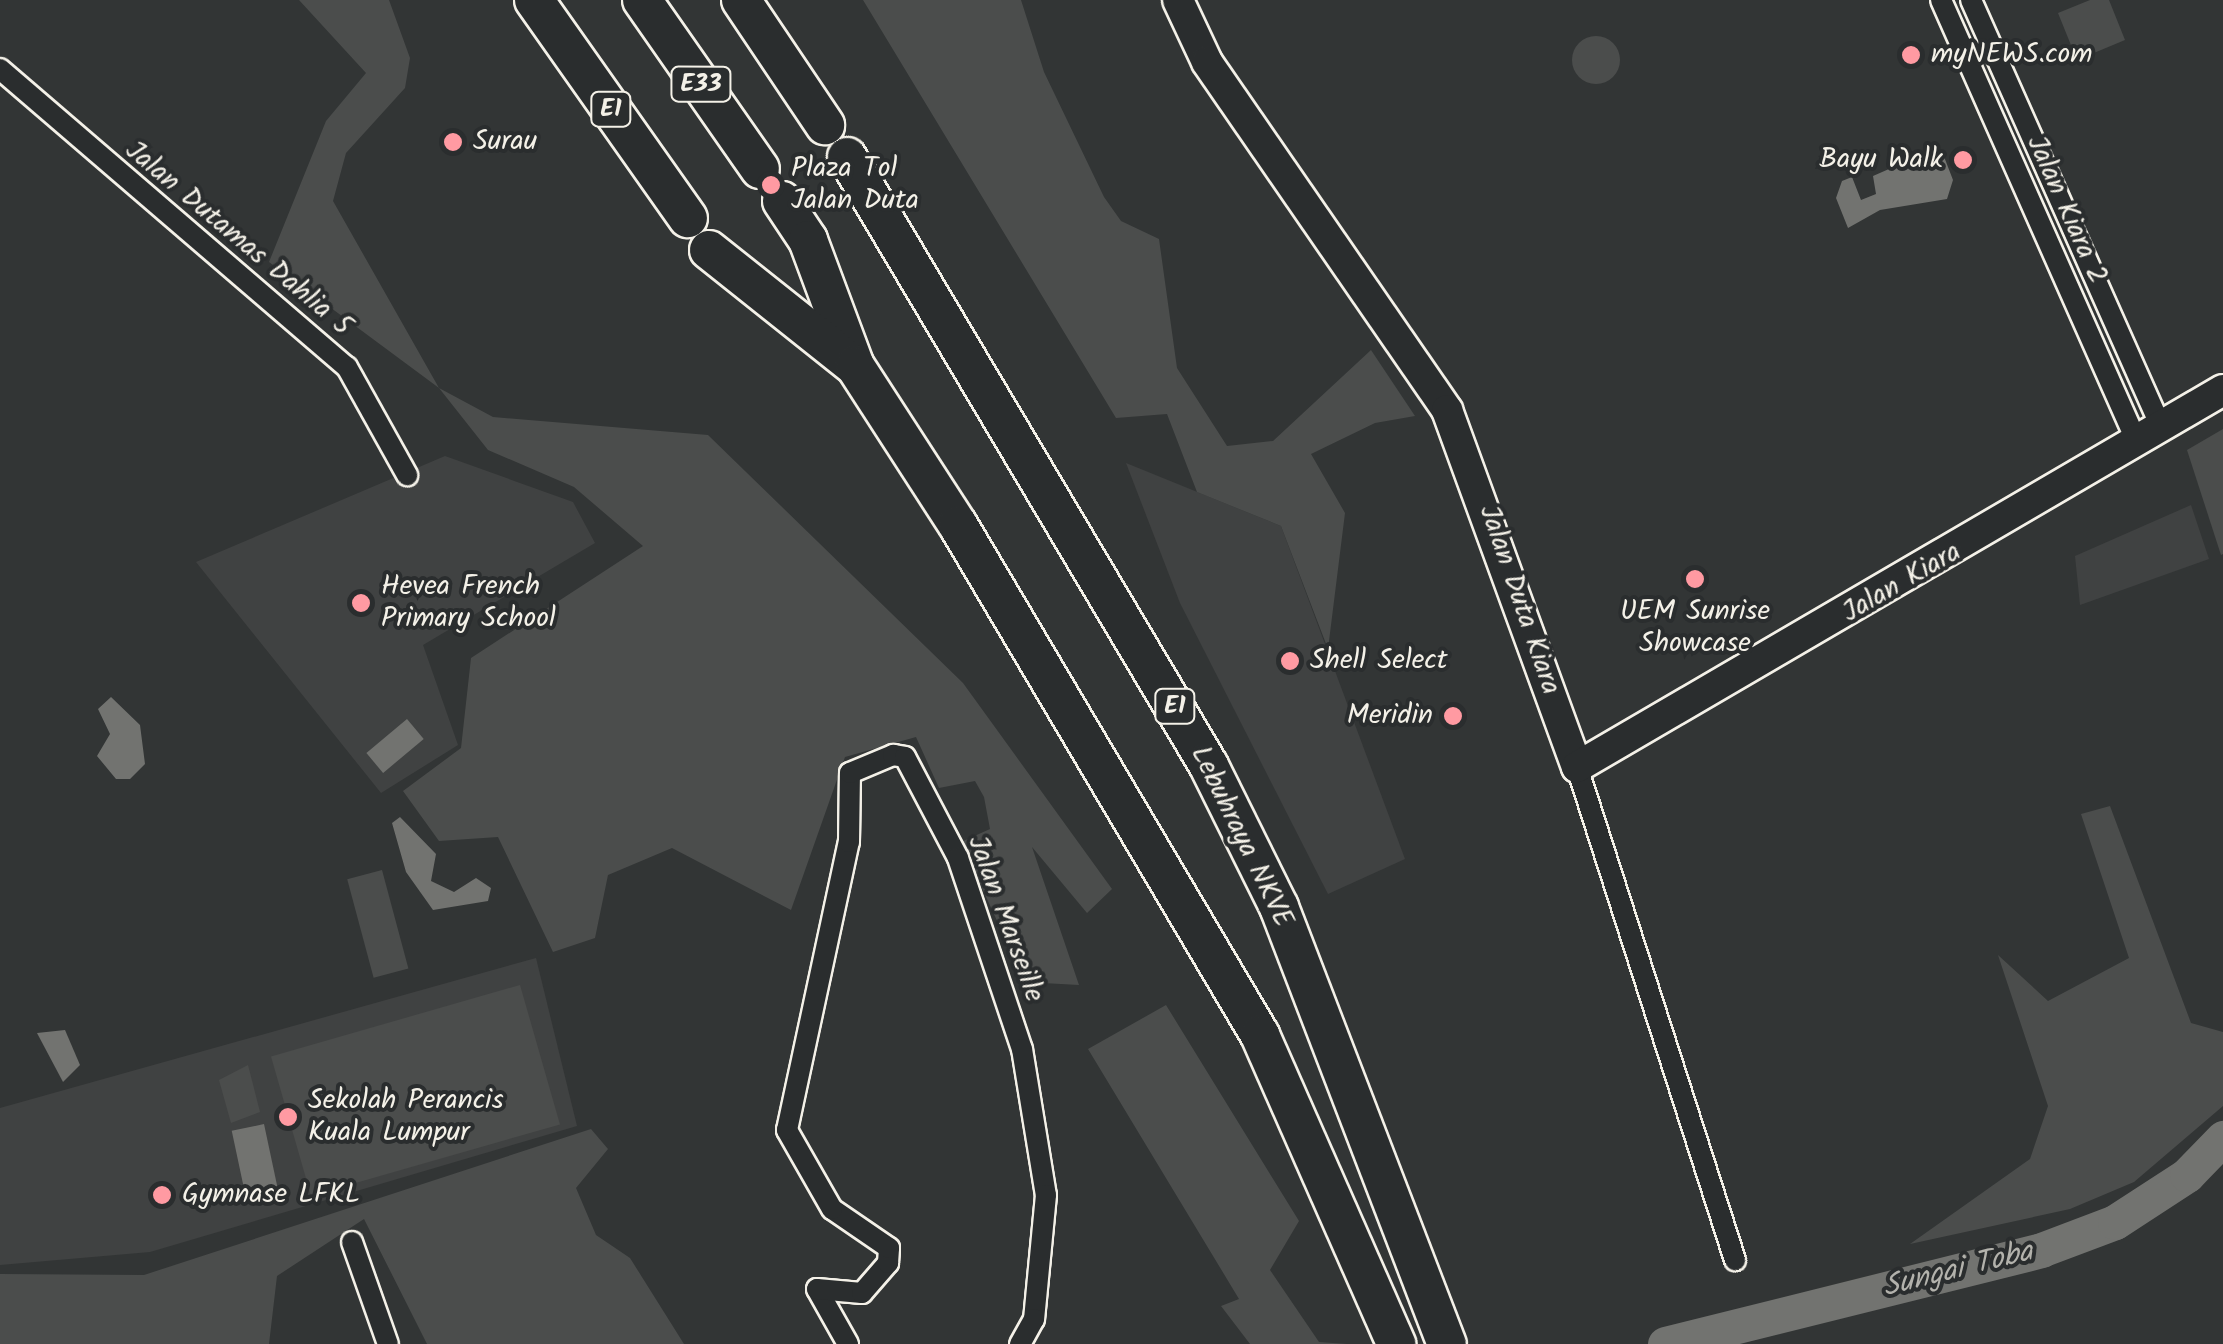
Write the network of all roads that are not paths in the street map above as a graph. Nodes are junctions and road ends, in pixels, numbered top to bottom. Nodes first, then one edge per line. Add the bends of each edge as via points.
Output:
1 (534, 0) edge
2 (642, 0) edge
3 (740, 0) edge
4 (1178, 0) edge
5 (1942, 0) edge
6 (1971, 0) edge
7 (0, 70) edge
8 (824, 125) dead end
9 (846, 157) dead end
10 (760, 168) dead end
11 (782, 201) dead end
12 (688, 218) dead end
13 (709, 250) dead end
14 (855, 366) junction
15 (2223, 390) edge
16 (2149, 435) junction
17 (407, 475) dead end
18 (1577, 767) junction
19 (352, 1242) dead end
20 (1735, 1260) dead end
21 (388, 1344) edge
22 (848, 1344) edge
23 (1020, 1344) edge
24 (1396, 1344) edge
25 (1448, 1344) edge

1 - 12 highway, E1
2 - 10 highway, E33
3 - 8 highway
4 - 18 main road, Jalan Duta Kiara via 1206,62 1448,410
5 - 16 street, Jalan Kiara 2
6 - 16 street, Jalan Kiara 2
7 - 17 street, Jalan Dutamas Dahlia 5 via 348,367
9 - 25 highway, Lebuhraya NKVE / E1 via 1209,766 1279,908
11 - 14 highway via 808,240
13 - 14 highway
14 - 24 highway via 1130,806 1260,1035
15 - 16 main road, Jalan Kiara
16 - 18 main road, Jalan Kiara
18 - 20 street, Jalan Duta Kiara
19 - 21 street
22 - 23 street, Jalan Marseille via 817,1289 862,1293 888,1263 889,1248 832,1208 787,1130 849,842 850,773 906,757 958,858 1022,1049 1046,1196 1034,1319

